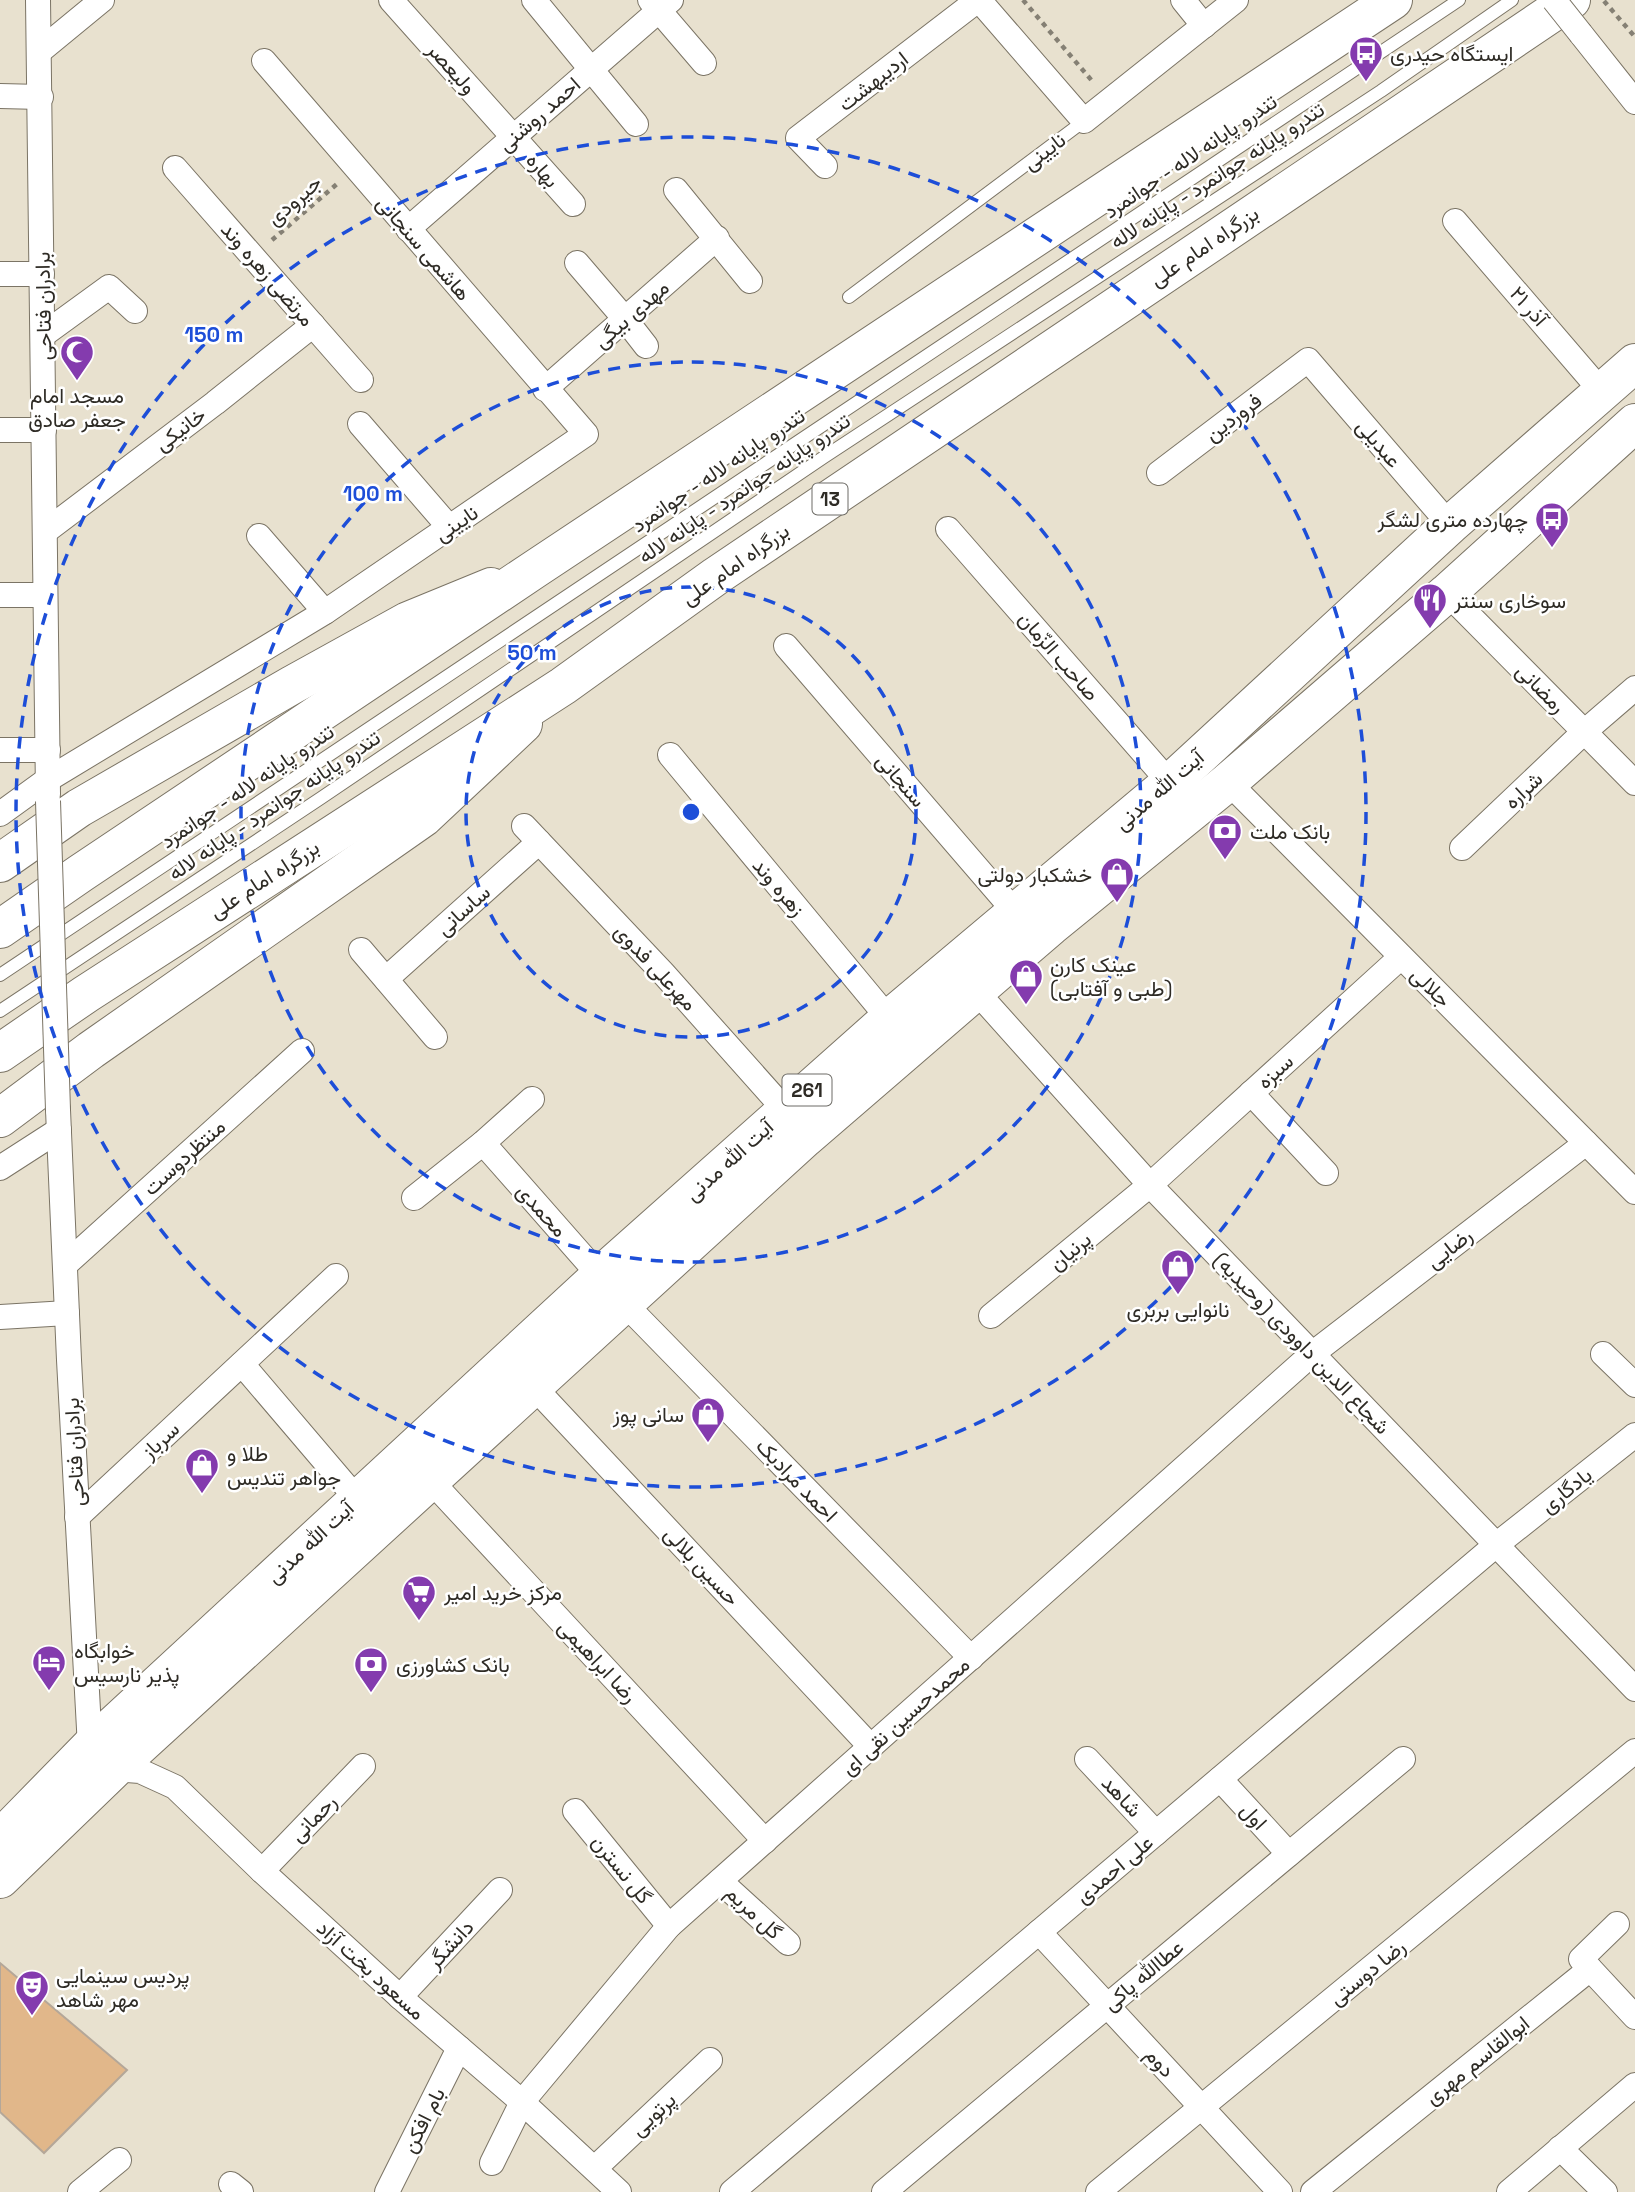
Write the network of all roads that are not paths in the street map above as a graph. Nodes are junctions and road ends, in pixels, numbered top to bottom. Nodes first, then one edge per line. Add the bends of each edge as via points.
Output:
1 (38, 0) edge
2 (102, 0) edge
3 (391, 0) edge
4 (534, 0) edge
5 (978, 0) edge
6 (1183, 0) edge
7 (1237, 0) edge
8 (1393, 0) edge
9 (1459, 0) edge
10 (1512, 0) edge
11 (1554, 0) edge
12 (660, 3) edge
13 (1576, 17) edge
14 (1204, 26) junction
15 (40, 51) junction
16 (264, 61) dead end
17 (704, 63) dead end
18 (592, 69) junction
19 (0, 96) edge
20 (41, 97) junction
21 (1635, 102) edge
22 (1084, 121) junction
23 (636, 124) dead end
24 (513, 137) junction
25 (825, 166) dead end
26 (175, 168) dead end
27 (676, 190) dead end
28 (573, 204) dead end
29 (1455, 221) dead end
30 (408, 229) junction
31 (716, 238) junction
32 (577, 263) dead end
33 (0, 274) edge
34 (42, 274) junction
35 (750, 281) dead end
36 (849, 297) dead end
37 (135, 311) dead end
38 (625, 319) junction
39 (313, 325) junction
40 (43, 335) junction
41 (646, 346) dead end
42 (1308, 360) joint
43 (1635, 363) edge
44 (361, 380) dead end
45 (545, 389) junction
46 (1602, 391) junction
47 (1635, 423) edge
48 (360, 424) dead end
49 (44, 429) junction
50 (0, 430) edge
51 (586, 434) joint
52 (1158, 474) dead end
53 (1450, 525) junction
54 (449, 527) junction
55 (947, 529) dead end
56 (46, 531) junction
57 (259, 536) dead end
58 (535, 569) junction
59 (1447, 593) junction
60 (0, 595) edge
61 (46, 595) junction
62 (325, 612) junction
63 (786, 646) dead end
64 (563, 686) junction
65 (1635, 688) edge
66 (1584, 732) junction
67 (0, 750) edge
68 (48, 750) junction
69 (670, 755) dead end
70 (1228, 782) junction
71 (1170, 783) junction
72 (1635, 783) edge
73 (48, 791) junction
74 (0, 814) edge
75 (532, 834) joint
76 (1462, 848) dead end
77 (0, 863) edge
78 (1016, 913) junction
79 (0, 929) edge
80 (361, 950) dead end
81 (1401, 957) junction
82 (0, 975) edge
83 (386, 979) junction
84 (975, 990) junction
85 (0, 1011) edge
86 (889, 1018) junction
87 (435, 1037) dead end
88 (302, 1051) dead end
89 (0, 1053) edge
90 (1251, 1093) junction
91 (532, 1098) dead end
92 (785, 1110) junction
93 (0, 1118) edge
94 (59, 1120) junction
95 (483, 1143) junction
96 (1586, 1143) junction
97 (0, 1168) edge
98 (1326, 1173) dead end
99 (1150, 1185) junction
100 (1635, 1192) edge
101 (414, 1198) dead end
102 (66, 1264) junction
103 (336, 1276) dead end
104 (612, 1289) junction
105 (67, 1313) junction
106 (991, 1316) dead end
107 (0, 1317) edge
108 (1312, 1354) junction
109 (1603, 1354) dead end
110 (242, 1364) junction
111 (1635, 1385) edge
112 (533, 1386) junction
113 (1634, 1438) edge
114 (431, 1481) junction
115 (357, 1499) junction
116 (77, 1517) junction
117 (1496, 1545) junction
118 (971, 1658) junction
119 (1635, 1689) edge
120 (871, 1746) junction
121 (1635, 1751) edge
122 (102, 1758) junction
123 (1087, 1759) dead end
124 (1403, 1759) dead end
125 (363, 1766) dead end
126 (1220, 1779) junction
127 (575, 1811) dead end
128 (1156, 1833) junction
129 (0, 1839) edge
130 (765, 1841) junction
131 (1289, 1854) junction
132 (262, 1871) junction
133 (0, 1879) edge
134 (720, 1881) junction
135 (500, 1890) dead end
136 (1617, 1924) dead end
137 (669, 1926) junction
138 (1039, 1932) junction
139 (788, 1943) dead end
140 (1590, 1969) junction
141 (400, 1997) junction
142 (1107, 2005) junction
143 (1635, 2017) edge
144 (459, 2048) junction
145 (710, 2060) dead end
146 (1635, 2085) edge
147 (522, 2102) junction
148 (1201, 2107) junction
149 (1560, 2148) junction
150 (119, 2160) dead end
151 (492, 2163) dead end
152 (595, 2168) junction
153 (80, 2192) edge
154 (387, 2192) edge
155 (619, 2192) edge
156 (732, 2192) edge
157 (884, 2192) edge
158 (1098, 2192) edge
159 (1280, 2192) edge
160 (1313, 2192) edge
161 (1509, 2192) edge
162 (1605, 2192) edge

1 - 15 street, برادران فتاحی
2 - 15 street
3 - 24 street, ولیعصر
4 - 18 street
5 - 22 street
5 - 25 street, اردیبهشت via 798,138
6 - 14 street
7 - 14 street, نایینی
8 - 58 main road
9 - 82 lane, تندرو پایانه لاله - جوانمرد
10 - 85 lane, تندرو پایانه جوانمرد - پایانه لاله
11 - 13 street, bridge
12 - 17 street
12 - 18 street, احمد روشنی
13 - 21 street
13 - 64 main road, بزرگراه امام علی / 13 via 762,544
14 - 22 street, نایینی
15 - 20 street, برادران فتاحی
16 - 30 street, هاشمی سنجانی
18 - 23 street
18 - 24 street, احمد روشنی
19 - 20 street
20 - 34 street, برادران فتاحی
22 - 36 lane, نایینی
24 - 28 street, بهاره
24 - 30 street, احمد روشنی
26 - 39 street, مرتضی زهره وند
27 - 31 street
29 - 46 street, آذر ۲۱
30 - 45 street, هاشمی سنجانی
31 - 35 street
31 - 38 street, مهدی بیگی
32 - 38 street
33 - 34 street
34 - 40 street, برادران فتاحی
37 - 40 street via 109,287
38 - 41 street
38 - 45 street, مهدی بیگی
39 - 44 street, مرتضی زهره وند
39 - 56 street, خانیکی
40 - 49 street, برادران فتاحی
42 - 52 street, فروردین
42 - 53 street, عبدیلی
43 - 46 main road, آیت الله مدنی / 261
45 - 51 street, هاشمی سنجانی
46 - 53 main road, آیت الله مدنی / 261
47 - 59 main road, آیت الله مدنی / 261
48 - 54 street
49 - 50 street
49 - 56 street, برادران فتاحی
51 - 54 street, نایینی
53 - 71 main road, آیت الله مدنی / 261
54 - 62 street, نایینی
55 - 71 street, صاحب الزّمان
56 - 61 street, برادران فتاحی
57 - 62 street
58 - 77 main road via 397,628 79,808
58 - 79 main road
59 - 66 street, رمضانی
59 - 70 main road, آیت الله مدنی / 261
60 - 61 street
61 - 68 street, برادران فتاحی
62 - 73 street, نایینی
63 - 78 street, سنجانی
64 - 89 main road, بزرگراه امام علی / 13
64 - 93 main road via 424,817
65 - 66 street, شراره
66 - 72 street, رمضانی
66 - 76 street, شراره
67 - 68 street
68 - 73 street, برادران فتاحی
69 - 86 street, زهره وند
70 - 81 street, جلالی
70 - 84 main road, آیت الله مدنی / 261
71 - 78 main road, آیت الله مدنی / 261
73 - 74 street, نایینی
73 - 94 street, برادران فتاحی, bridge
75 - 83 street, ساسانی
75 - 92 street, مهرعلی فدوی
78 - 86 main road, آیت الله مدنی / 261
80 - 83 street
81 - 90 street, سبزه
81 - 96 street, جلالی
83 - 87 street
84 - 99 street, شجاع الدین داوودی (وحیدیه)
84 - 104 main road, آیت الله مدنی / 261 via 805,1138
86 - 92 main road, آیت الله مدنی / 261
88 - 102 street, منتظردوست
90 - 98 street
90 - 99 street, سبزه
91 - 95 street
92 - 104 main road, آیت الله مدنی / 261
94 - 97 street
94 - 102 street, برادران فتاحی
95 - 101 street
95 - 104 street, محمدی
96 - 100 street, جلالی
96 - 108 street, رضایی
99 - 106 street, پرنیان
99 - 108 street, شجاع الدین داوودی (وحیدیه)
102 - 105 street, برادران فتاحی
103 - 110 street, سرباز
104 - 112 main road, آیت الله مدنی / 261
104 - 115 main road, آیت الله مدنی / 261
104 - 118 street, احمد مرادبک
105 - 107 street
105 - 116 street, برادران فتاحی
108 - 117 street, شجاع الدین داوودی (وحیدیه)
108 - 118 street, محمدحسین نقی ای
109 - 111 street
110 - 115 street
110 - 116 street, سرباز
112 - 114 main road, آیت الله مدنی / 261
112 - 120 street, حسین بلالی
113 - 117 street, یادگاری
114 - 122 main road, آیت الله مدنی / 261
114 - 130 street, رضا ابراهیمی
115 - 122 main road, آیت الله مدنی / 261
116 - 122 street, برادران فتاحی
117 - 119 street, شجاع الدین داوودی (وحیدیه)
117 - 126 street, علی احمدی
118 - 120 street, محمدحسین نقی ای
120 - 130 street, محمدحسین نقی ای
121 - 148 street, رضا دوستی
122 - 129 main road, آیت الله مدنی / 261
122 - 132 street, مسعود بخت آزاد via 175,1787
122 - 133 main road, آیت الله مدنی / 261
123 - 128 street, شاهد
124 - 131 street, عطاالله پاکی
125 - 132 street, رحمانی
126 - 128 street, علی احمدی
126 - 131 street, اول
127 - 137 street, گل نسترن
128 - 138 street, علی احمدی
130 - 134 street, محمدحسین نقی ای
131 - 142 street, عطاالله پاکی
132 - 141 street, مسعود بخت آزاد
134 - 137 street, محمدحسین نقی ای
134 - 139 street, گل مریم
135 - 141 street, دانشگر
136 - 140 street via 1581,1959
137 - 147 street, محمدحسین نقی ای
138 - 142 street, دوم
138 - 156 street, علی احمدی
140 - 143 street
140 - 160 street, ابوالقاسم مهری
141 - 144 street, مسعود بخت آزاد
142 - 148 street, دوم
142 - 157 street, عطاالله پاکی
144 - 147 street, مسعود بخت آزاد
144 - 154 street, بام افکن
145 - 152 street, پرتویی
146 - 149 street
147 - 151 street, محمدحسین نقی ای
147 - 152 street, مسعود بخت آزاد
148 - 158 street, رضا دوستی
148 - 159 street, دوم
149 - 161 street
149 - 162 street
150 - 153 street
152 - 155 street, مسعود بخت آزاد

